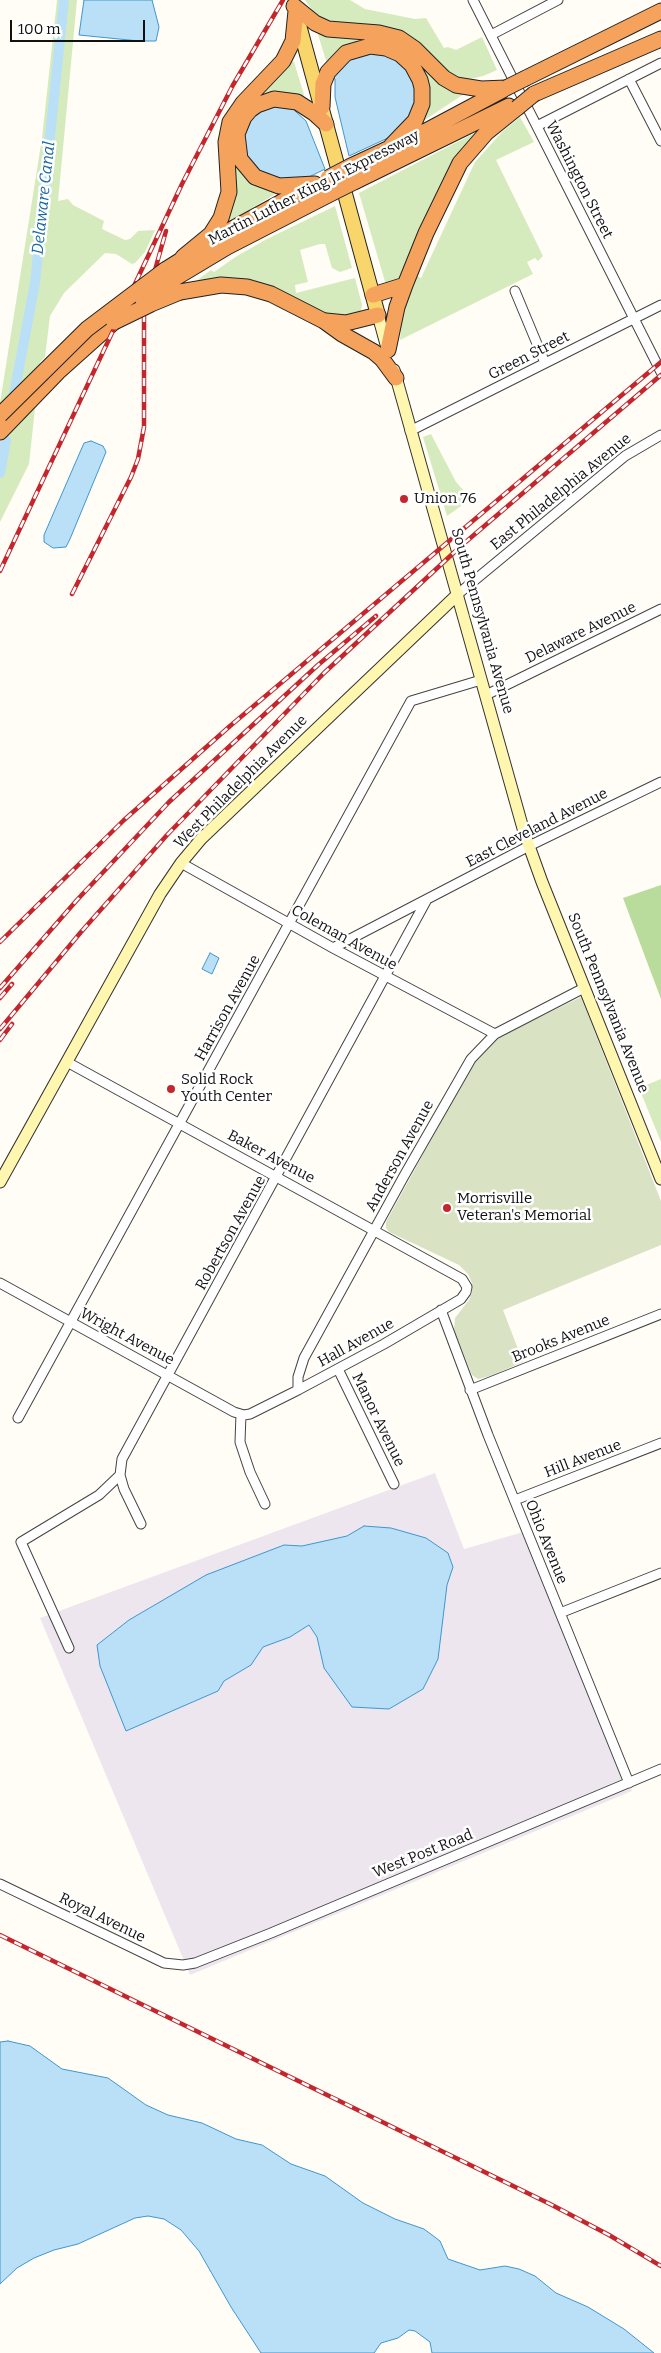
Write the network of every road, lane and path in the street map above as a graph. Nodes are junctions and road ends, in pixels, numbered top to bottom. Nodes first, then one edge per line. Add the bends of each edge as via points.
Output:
1 (473, 0) edge
2 (558, 0) edge
3 (294, 6) edge
4 (661, 11) edge
5 (491, 35) junction
6 (661, 39) edge
7 (661, 63) edge
8 (629, 79) junction
9 (506, 88) junction
10 (516, 106) junction
11 (322, 107) junction
12 (326, 124) junction
13 (537, 126) junction
14 (661, 141) edge
15 (391, 146) junction
16 (322, 181) junction
17 (183, 258) junction
18 (172, 280) junction
19 (405, 285) junction
20 (514, 290) dead end
21 (373, 295) junction
22 (661, 305) edge
23 (378, 315) junction
24 (634, 318) junction
25 (324, 321) junction
26 (388, 350) junction
27 (545, 363) junction
28 (661, 372) edge
29 (396, 378) junction
30 (0, 415) edge
31 (410, 431) junction
32 (0, 432) edge
33 (661, 435) edge
34 (458, 594) junction
35 (661, 609) edge
36 (481, 680) junction
37 (486, 695) junction
38 (661, 782) edge
39 (531, 845) junction
40 (181, 863) junction
41 (426, 901) junction
42 (290, 923) junction
43 (332, 948) junction
44 (386, 977) junction
45 (584, 988) junction
46 (495, 1034) junction
47 (67, 1062) junction
48 (180, 1123) junction
49 (277, 1176) junction
50 (661, 1179) edge
51 (0, 1182) edge
52 (375, 1229) junction
53 (462, 1279) joint
54 (0, 1283) edge
55 (442, 1310) junction
56 (661, 1314) edge
57 (71, 1322) junction
58 (338, 1369) junction
59 (169, 1375) junction
60 (298, 1390) junction
61 (470, 1390) junction
62 (241, 1414) junction
63 (18, 1418) dead end
64 (661, 1444) edge
65 (120, 1475) junction
66 (394, 1484) dead end
67 (514, 1500) junction
68 (265, 1504) dead end
69 (141, 1524) dead end
70 (661, 1573) edge
71 (560, 1612) junction
72 (70, 1648) dead end
73 (661, 1769) edge
74 (629, 1783) junction
75 (0, 1884) edge
76 (195, 1963) joint

1 - 5 street, Washington Street
2 - 5 street
3 - 9 highway via 328,29 399,38 456,85 481,90
3 - 11 main road, South Pennsylvania Avenue
3 - 17 highway via 293,41 283,61 243,103 230,122 226,142 229,192 221,218 210,234
4 - 9 highway, Martin Luther King Jr. Expressway, bridge
5 - 13 street, Washington Street
6 - 10 highway, bridge via 534,94
7 - 8 street
8 - 13 street
8 - 14 street
9 - 15 highway, Martin Luther King Jr. Expressway via 457,116
10 - 18 highway, Martin Luther King Jr. Expressway, bridge via 233,243
10 - 19 highway via 486,132 460,163 429,225
11 - 12 main road, South Pennsylvania Avenue
11 - 15 highway via 323,84 328,72 346,53 370,46 400,54 412,65 420,80 422,104 415,120
12 - 16 highway via 297,102 274,99 250,110 238,134 240,159 255,177 279,186
12 - 21 main road, South Pennsylvania Avenue
13 - 24 street, Washington Street
15 - 16 highway, Martin Luther King Jr. Expressway, bridge
16 - 17 highway, Martin Luther King Jr. Expressway
17 - 18 highway, Martin Luther King Jr. Expressway
18 - 25 highway via 208,286 247,287 283,299
18 - 30 highway, Martin Luther King Jr. Expressway, bridge via 88,329
18 - 32 highway, bridge via 114,322 58,372
19 - 21 highway
19 - 26 highway
20 - 27 street
21 - 23 main road, South Pennsylvania Avenue
22 - 24 street, Green Street
23 - 25 highway via 346,323
23 - 26 main road, South Pennsylvania Avenue
24 - 27 street, Green Street
24 - 28 street, Washington Street
25 - 29 highway via 374,352
26 - 29 main road, South Pennsylvania Avenue
27 - 31 street, Green Street
29 - 31 main road, South Pennsylvania Avenue
31 - 34 main road, South Pennsylvania Avenue
33 - 34 street, East Philadelphia Avenue via 625,456
34 - 36 main road, South Pennsylvania Avenue
34 - 40 main road, West Philadelphia Avenue via 201,839
35 - 37 street, Delaware Avenue
36 - 37 main road, South Pennsylvania Avenue
36 - 42 street, Harrison Avenue via 411,701
37 - 39 main road, South Pennsylvania Avenue via 524,832
38 - 39 street, East Cleveland Avenue
39 - 41 street, East Cleveland Avenue
39 - 45 main road, South Pennsylvania Avenue via 542,882
40 - 42 street, Coleman Avenue
40 - 47 main road, West Philadelphia Avenue via 160,894
41 - 43 street, East Cleveland Avenue
41 - 44 street, Robertson Avenue
42 - 43 street, Coleman Avenue
42 - 48 street, Harrison Avenue
43 - 44 street, Coleman Avenue
44 - 46 street, Coleman Avenue
44 - 49 street, Robertson Avenue
45 - 46 street, Anderson Avenue
45 - 50 main road, South Pennsylvania Avenue
46 - 52 street, Anderson Avenue via 471,1059
47 - 48 street, Baker Avenue
47 - 51 main road, West Philadelphia Avenue
48 - 49 street, Baker Avenue
48 - 57 street, Harrison Avenue
49 - 52 street, Baker Avenue
49 - 59 street, Robertson Avenue
52 - 53 street, Baker Avenue
52 - 60 street, Anderson Avenue via 304,1358
53 - 55 street, Hall Avenue via 467,1288 465,1294
54 - 57 street, Wright Avenue
55 - 58 street, Hall Avenue
55 - 61 street, Ohio Avenue
56 - 61 street, Brooks Avenue
57 - 59 street, Wright Avenue
57 - 63 street, Harrison Avenue
58 - 60 street, Hall Avenue
58 - 66 street, Manor Avenue
59 - 62 street, Wright Avenue
59 - 65 street, Robertson Avenue via 122,1459
60 - 62 street, Hall Avenue via 250,1414
61 - 67 street, Ohio Avenue
62 - 68 street via 240,1442
64 - 67 street, Hill Avenue
65 - 69 street
65 - 72 street via 99,1495 22,1542
67 - 71 street, Ohio Avenue
70 - 71 street
71 - 74 street, Ohio Avenue
73 - 74 street, West Post Road
74 - 76 street, West Post Road
75 - 76 street, Royal Avenue via 164,1963

